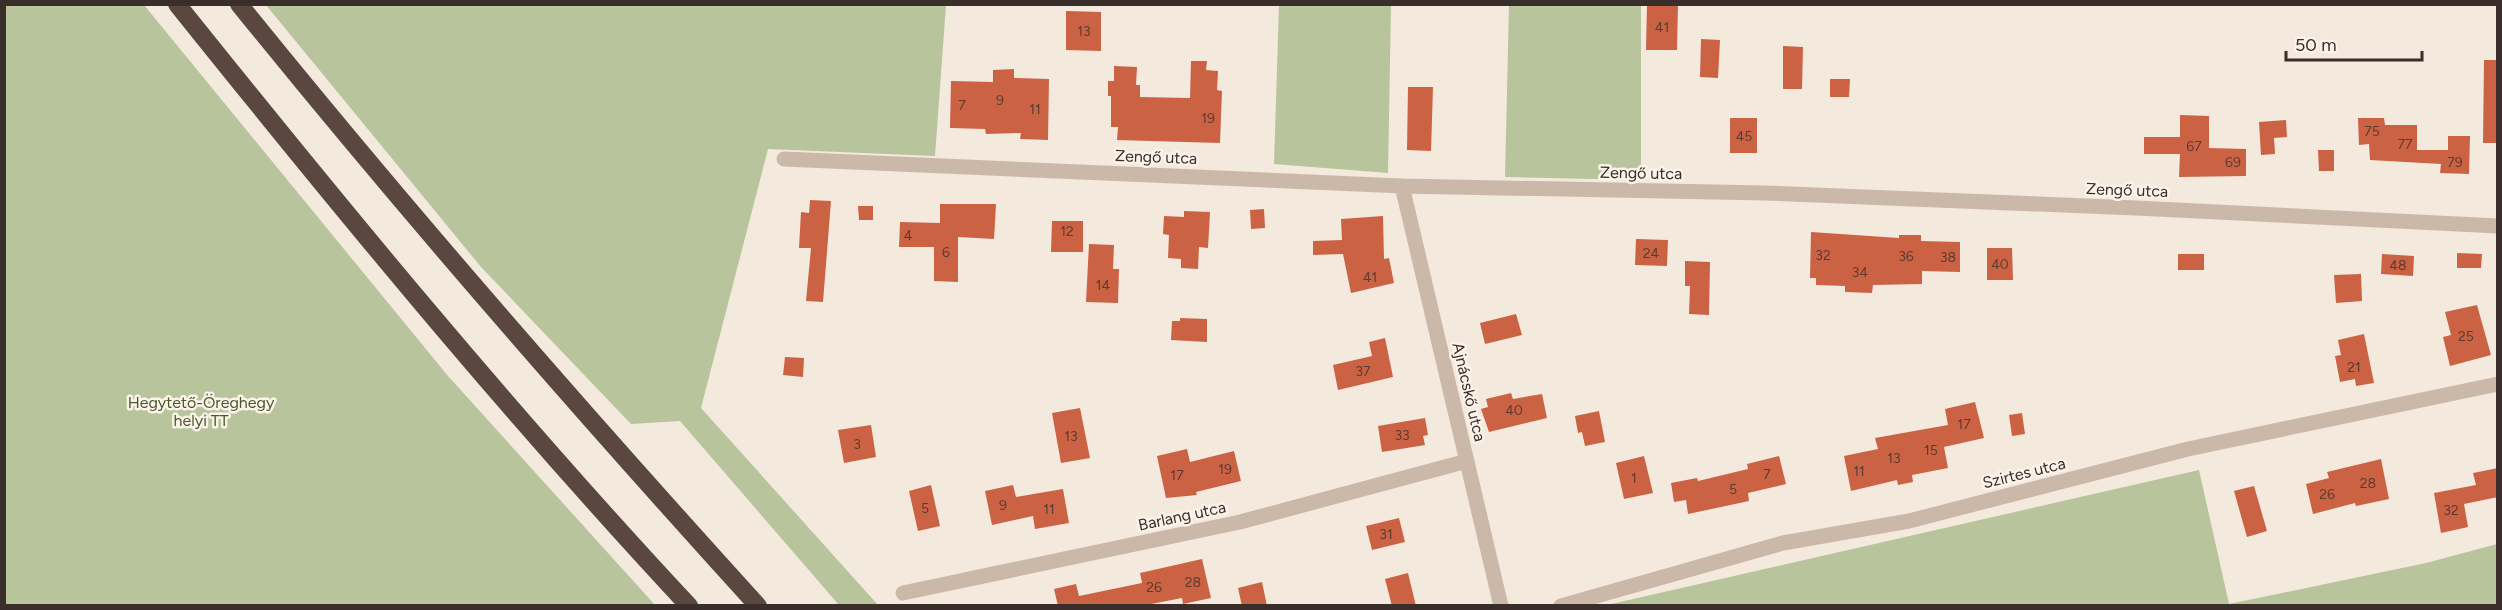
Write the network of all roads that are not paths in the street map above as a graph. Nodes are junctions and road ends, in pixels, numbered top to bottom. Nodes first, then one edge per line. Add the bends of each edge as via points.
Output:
1 (177, 4) edge
2 (239, 4) edge
3 (783, 159) dead end
4 (1402, 186) junction
5 (2498, 226) edge
6 (2498, 384) edge
7 (1467, 460) junction
8 (903, 593) dead end
9 (689, 606) edge
10 (758, 606) edge
11 (1501, 606) edge
12 (1561, 606) edge

1 - 9 highway via 402,282
2 - 10 highway via 565,393
3 - 4 street, Zengő utca
4 - 5 street, Zengő utca via 1765,194
4 - 7 street, Ajnácskő utca
6 - 12 street, Szirtes utca via 2188,449 1909,521 1783,543
7 - 8 street, Barlang utca via 1240,522
7 - 11 street, Ajnácskő utca

